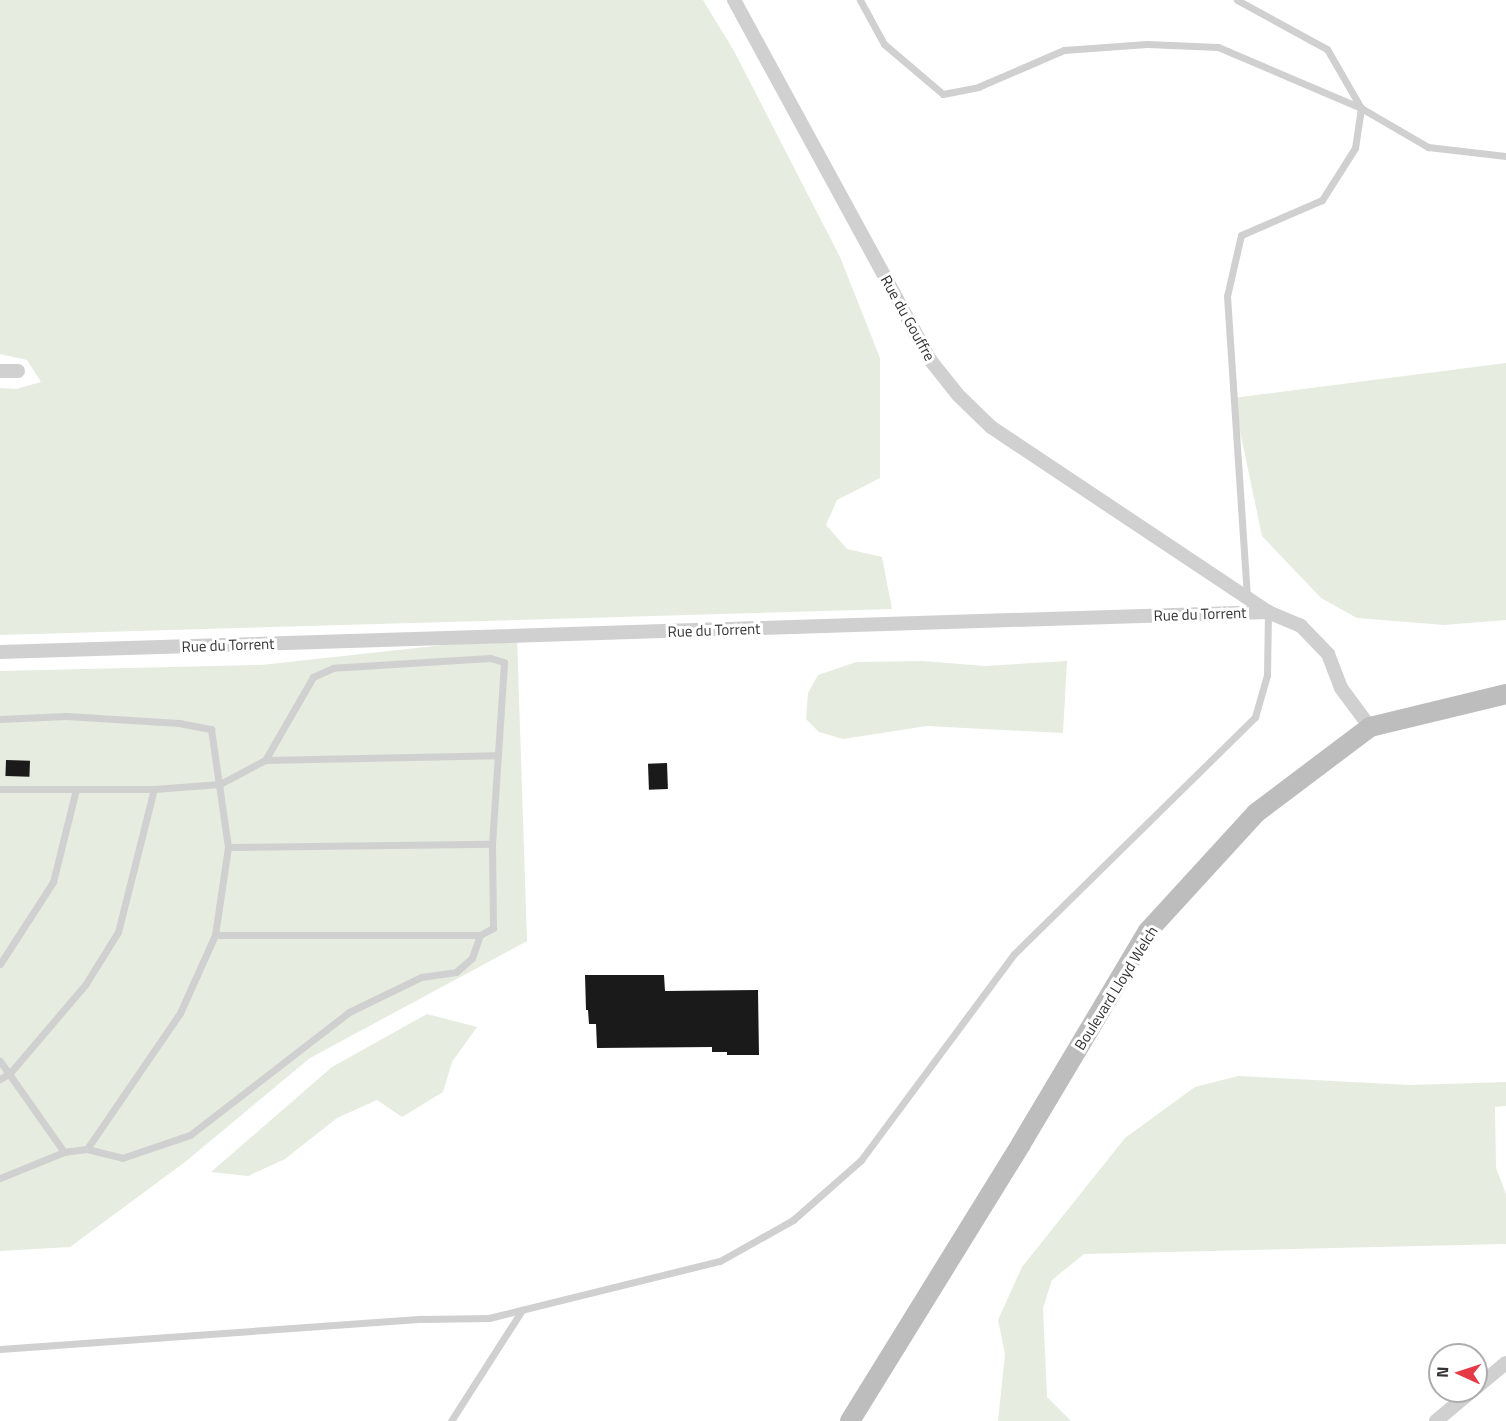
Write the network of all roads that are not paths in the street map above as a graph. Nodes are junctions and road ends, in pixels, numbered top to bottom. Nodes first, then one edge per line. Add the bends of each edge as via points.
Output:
1 (734, 0) edge
2 (860, 0) edge
3 (1237, 0) edge
4 (1361, 108) junction
5 (1506, 156) edge
6 (0, 371) edge
7 (18, 371) dead end
8 (1246, 598) junction
9 (1268, 612) junction
10 (0, 651) edge
11 (1506, 694) edge
12 (0, 719) edge
13 (1370, 727) junction
14 (497, 755) junction
15 (265, 760) junction
16 (220, 784) junction
17 (0, 789) edge
18 (76, 789) junction
19 (154, 789) junction
20 (492, 844) junction
21 (228, 847) junction
22 (215, 935) junction
23 (480, 935) junction
24 (0, 964) edge
25 (0, 1061) edge
26 (10, 1073) junction
27 (0, 1078) edge
28 (87, 1149) junction
29 (64, 1152) junction
30 (0, 1178) edge
31 (522, 1310) junction
32 (0, 1349) edge
33 (1506, 1363) edge
34 (1488, 1378) edge
35 (1458, 1403) edge
36 (451, 1421) edge
37 (850, 1421) edge
38 (1436, 1421) edge

1 - 8 street, Rue du Gouffre via 931,361 958,395 991,427
2 - 4 lane via 884,44 943,94 978,87 1064,50 1147,44 1218,47
3 - 4 lane via 1327,49
4 - 5 lane via 1428,147
4 - 8 lane via 1355,148 1322,200 1241,235 1227,296
6 - 7 street
8 - 9 street, Rue du Gouffre
9 - 10 street, Rue du Torrent
9 - 13 street, Rue du Torrent via 1301,626 1328,654 1341,688
9 - 31 lane via 1267,675 1255,717 1014,954 861,1160 793,1220 720,1261
11 - 13 main road, Boulevard Lloyd Welch
12 - 16 lane via 66,716 179,723 211,729
13 - 37 main road, Boulevard Lloyd Welch via 1256,813 1148,931 1022,1144
14 - 15 lane
14 - 15 lane via 504,662 490,658 333,668 313,677
14 - 20 lane
15 - 16 lane
16 - 19 lane
16 - 21 lane
17 - 18 lane
18 - 19 lane
18 - 24 lane via 53,882
19 - 26 lane via 118,932 85,985
20 - 21 lane
20 - 23 lane via 493,928
21 - 22 lane
22 - 23 lane
22 - 28 lane via 180,1013
23 - 28 lane via 472,958 456,972 421,977 349,1012 190,1135 122,1158
25 - 26 lane
26 - 27 lane
26 - 29 lane
28 - 29 lane
29 - 30 lane
31 - 32 lane via 489,1318 422,1318
31 - 36 lane
33 - 34 street
35 - 38 street

